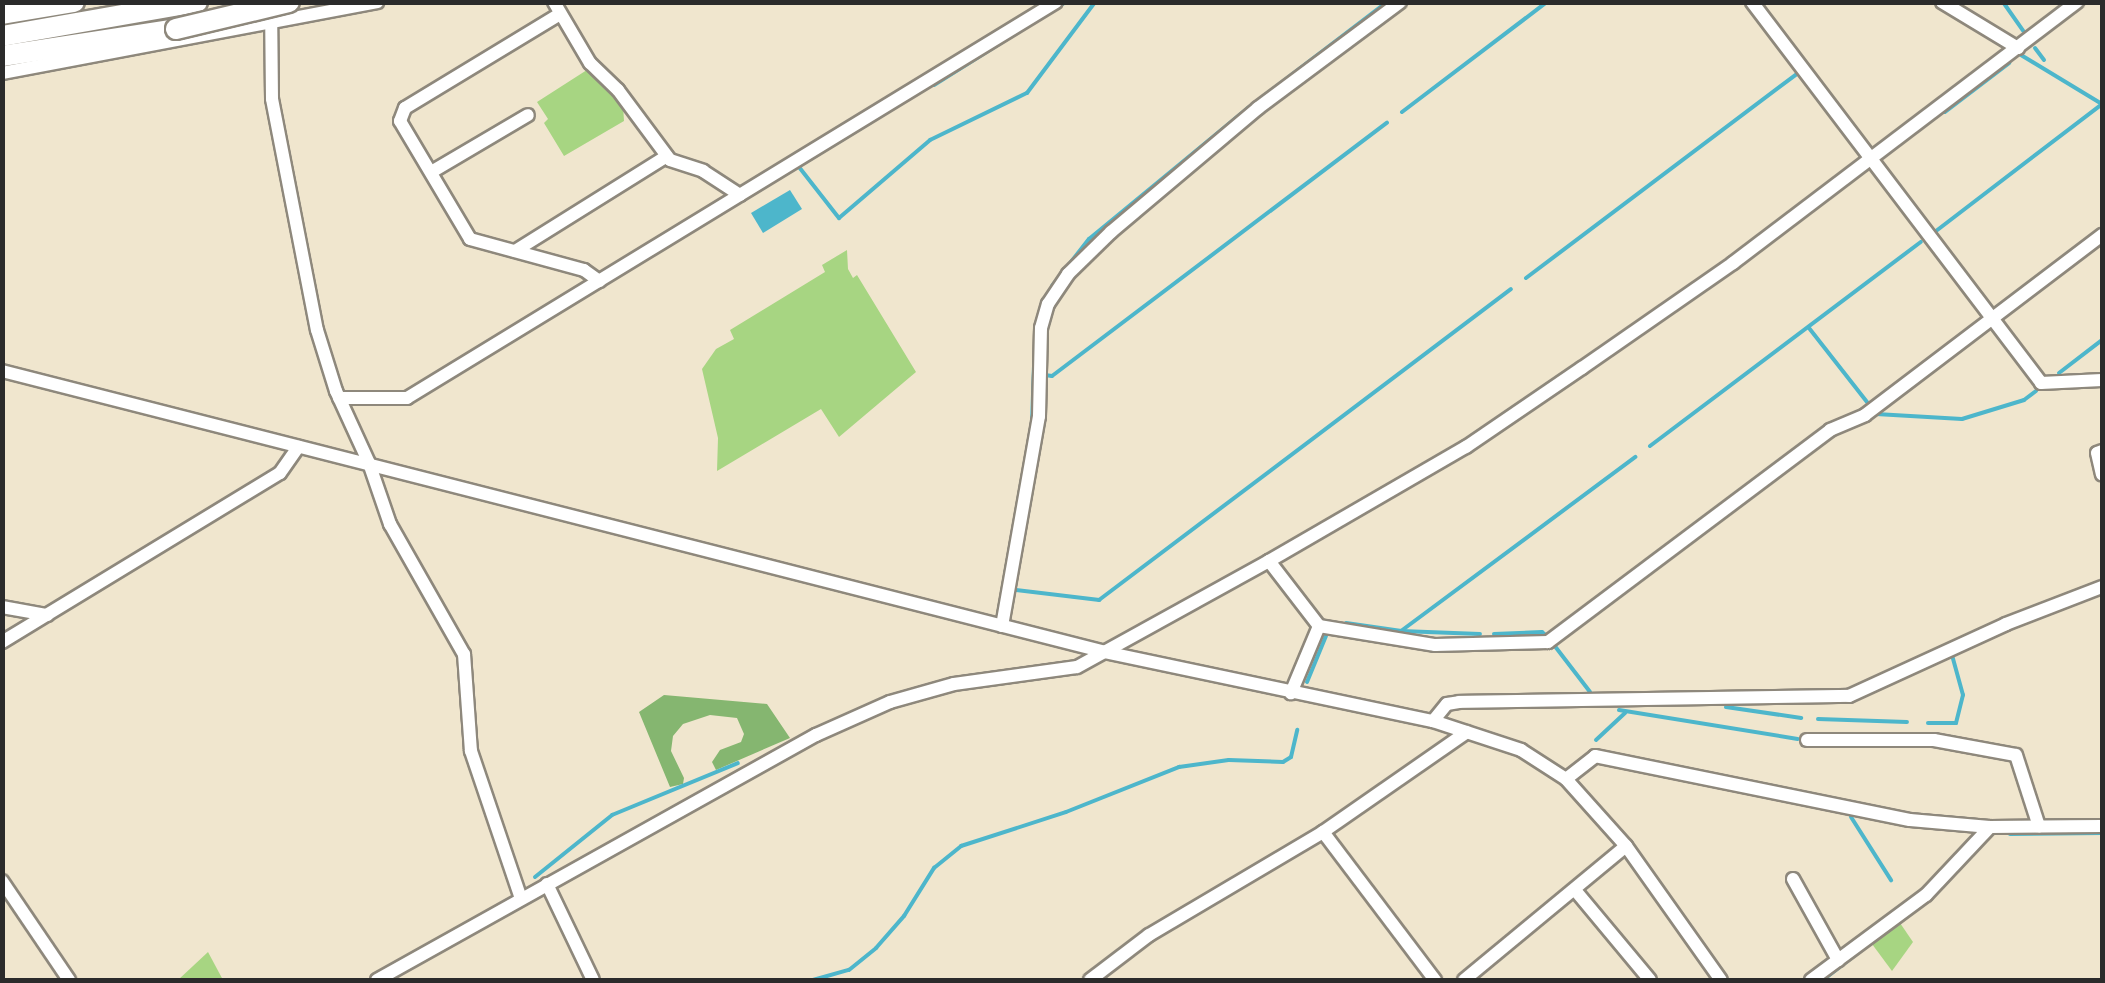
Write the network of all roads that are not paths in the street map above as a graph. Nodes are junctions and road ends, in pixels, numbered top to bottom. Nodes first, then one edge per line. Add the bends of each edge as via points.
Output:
1 (74, 2) edge
2 (198, 2) edge
3 (271, 2) edge
4 (289, 2) edge
5 (377, 2) edge
6 (1056, 2) edge
7 (1400, 2) edge
8 (1752, 2) edge
9 (1942, 2) edge
10 (2077, 2) edge
11 (557, 8) edge
12 (2, 14) edge
13 (272, 22) junction
14 (2, 36) edge
15 (2018, 48) junction
16 (2, 56) edge
17 (2, 73) edge
18 (528, 115) dead end
19 (667, 156) junction
20 (1871, 160) junction
21 (433, 171) junction
22 (740, 195) junction
23 (2102, 235) edge
24 (516, 251) junction
25 (599, 280) junction
26 (1992, 319) junction
27 (2, 371) edge
28 (2102, 380) edge
29 (338, 398) junction
30 (298, 446) junction
31 (2102, 452) edge
32 (369, 462) junction
33 (2102, 474) edge
34 (1270, 561) junction
35 (2102, 587) edge
36 (2, 607) edge
37 (47, 615) junction
38 (1002, 626) junction
39 (1319, 626) junction
40 (2, 642) edge
41 (1105, 652) junction
42 (1292, 693) junction
43 (1433, 721) junction
44 (1467, 732) junction
45 (1806, 740) dead end
46 (1566, 779) junction
47 (2039, 826) junction
48 (2102, 826) edge
49 (1990, 827) junction
50 (1323, 832) junction
51 (1626, 846) junction
52 (1793, 879) dead end
53 (2, 881) edge
54 (546, 884) junction
55 (1576, 890) junction
56 (521, 899) junction
57 (1838, 960) junction
58 (69, 980) edge
59 (376, 980) edge
60 (593, 980) edge
61 (1090, 980) edge
62 (1436, 980) edge
63 (1464, 980) edge
64 (1650, 980) edge
65 (1721, 980) edge
66 (1811, 980) edge

1 - 12 highway
2 - 14 highway
3 - 13 street
4 - 16 highway, bridge via 176,29
5 - 13 street
6 - 22 street
7 - 38 street via 1258,108 1111,232 1048,304 1041,328 1039,416
8 - 20 street
9 - 15 street
10 - 15 street
11 - 19 street via 590,63
11 - 21 street via 404,108 400,121
13 - 17 street
13 - 29 street via 272,99 286,186
15 - 20 street
18 - 21 street
19 - 22 street
19 - 24 street
20 - 26 street
20 - 34 street via 1466,447
21 - 24 street via 470,238
22 - 25 street
23 - 26 street
24 - 25 street
25 - 29 street via 407,398
26 - 28 street via 2041,383
26 - 39 street via 1865,415 1830,430 1548,642 1435,645
27 - 30 street
29 - 32 street
30 - 32 street
30 - 37 street via 280,473
31 - 33 street
32 - 38 street
32 - 56 street via 390,524 464,654 472,750
34 - 39 street
34 - 41 street
35 - 43 street via 1849,696 1460,702 1447,704
36 - 37 street
37 - 40 street
38 - 41 street
39 - 42 street
41 - 42 street
41 - 54 street via 1077,667 954,684 890,702 816,735
42 - 43 street
43 - 44 street
44 - 46 street via 1521,750
44 - 50 street
45 - 47 street via 1934,740 2016,756
46 - 49 street via 1595,756 1910,820
46 - 51 street
47 - 48 street
47 - 49 street
49 - 57 street via 1926,895
50 - 61 street via 1149,935
50 - 62 street
51 - 55 street
51 - 65 street
52 - 57 street
53 - 58 street
54 - 56 street
54 - 60 street
55 - 63 street
55 - 64 street
56 - 59 street
57 - 66 street

